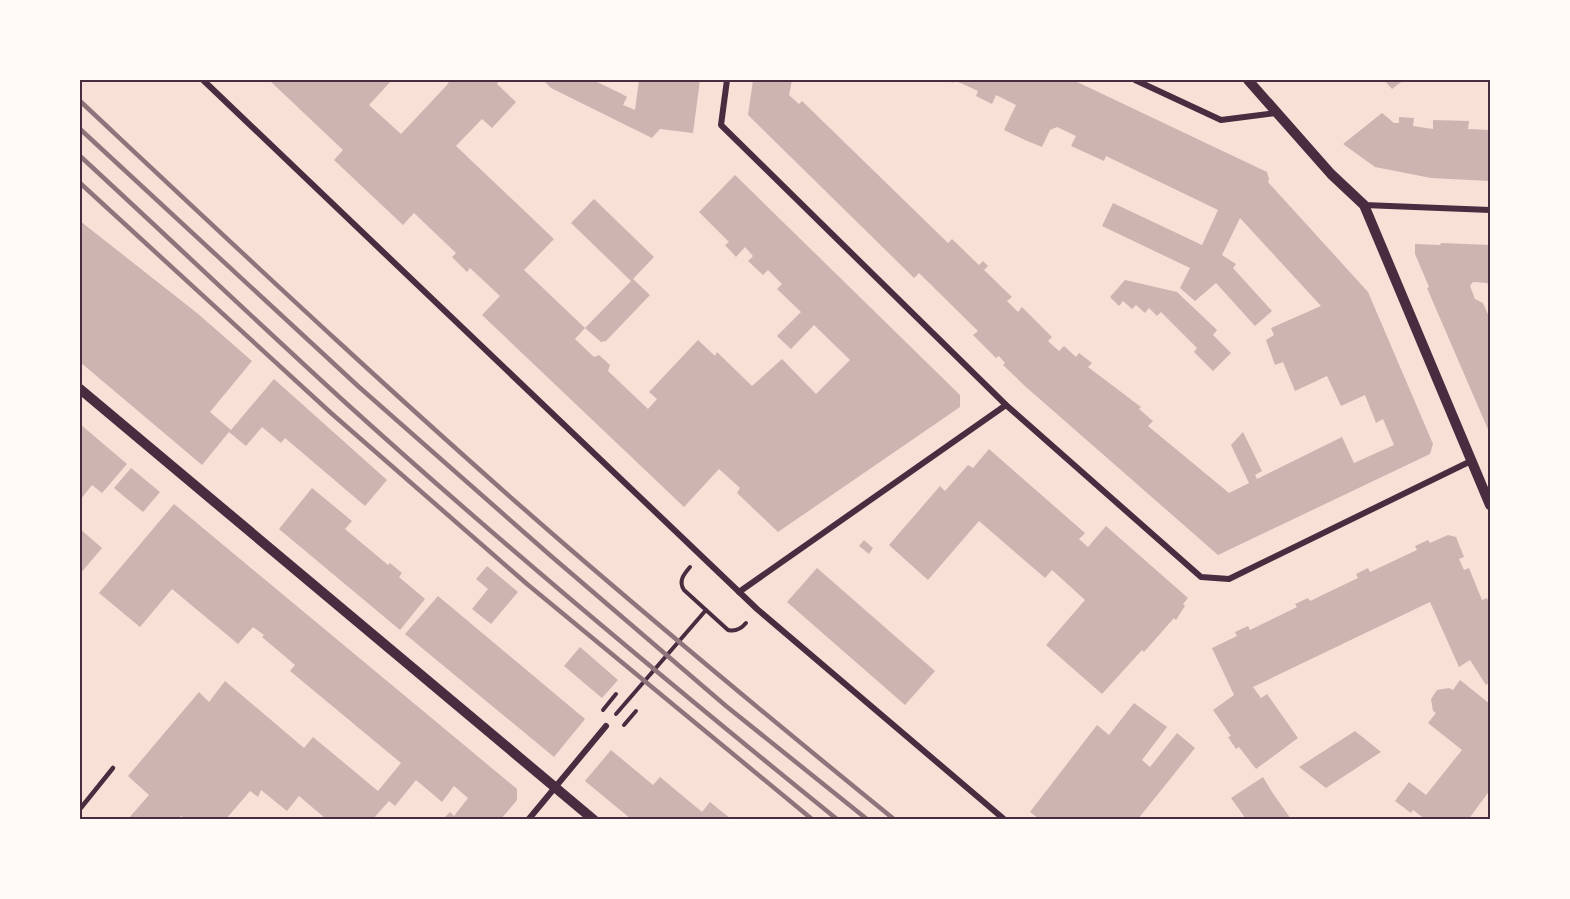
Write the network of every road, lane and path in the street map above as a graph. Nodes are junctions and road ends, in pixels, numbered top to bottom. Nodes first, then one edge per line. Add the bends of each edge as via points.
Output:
1 (203, 80) edge
2 (727, 80) edge
3 (1135, 80) edge
4 (1248, 80) edge
5 (1276, 113) junction
6 (1364, 205) junction
7 (1491, 210) edge
8 (80, 389) edge
9 (1006, 405) junction
10 (1472, 461) junction
11 (1491, 505) edge
12 (684, 575) dead end
13 (739, 592) junction
14 (706, 610) junction
15 (742, 628) dead end
16 (616, 694) dead end
17 (603, 710) dead end
18 (636, 711) dead end
19 (612, 718) dead end
20 (606, 726) dead end
21 (622, 727) dead end
22 (113, 768) dead end
23 (556, 787) junction
24 (80, 808) edge
25 (528, 819) edge
26 (594, 819) edge
27 (1005, 819) edge

1 - 13 street
2 - 9 street via 721,125
3 - 5 street via 1221,120
4 - 5 street
5 - 6 street
6 - 7 street
6 - 10 street
8 - 23 street
9 - 10 street via 1201,577 1229,579
9 - 13 street
10 - 11 street
12 - 14 path via 681,586
13 - 27 street
14 - 15 path via 728,630
14 - 19 path
16 - 17 path
18 - 21 path
20 - 23 street
22 - 24 lane
23 - 25 street
23 - 26 street

